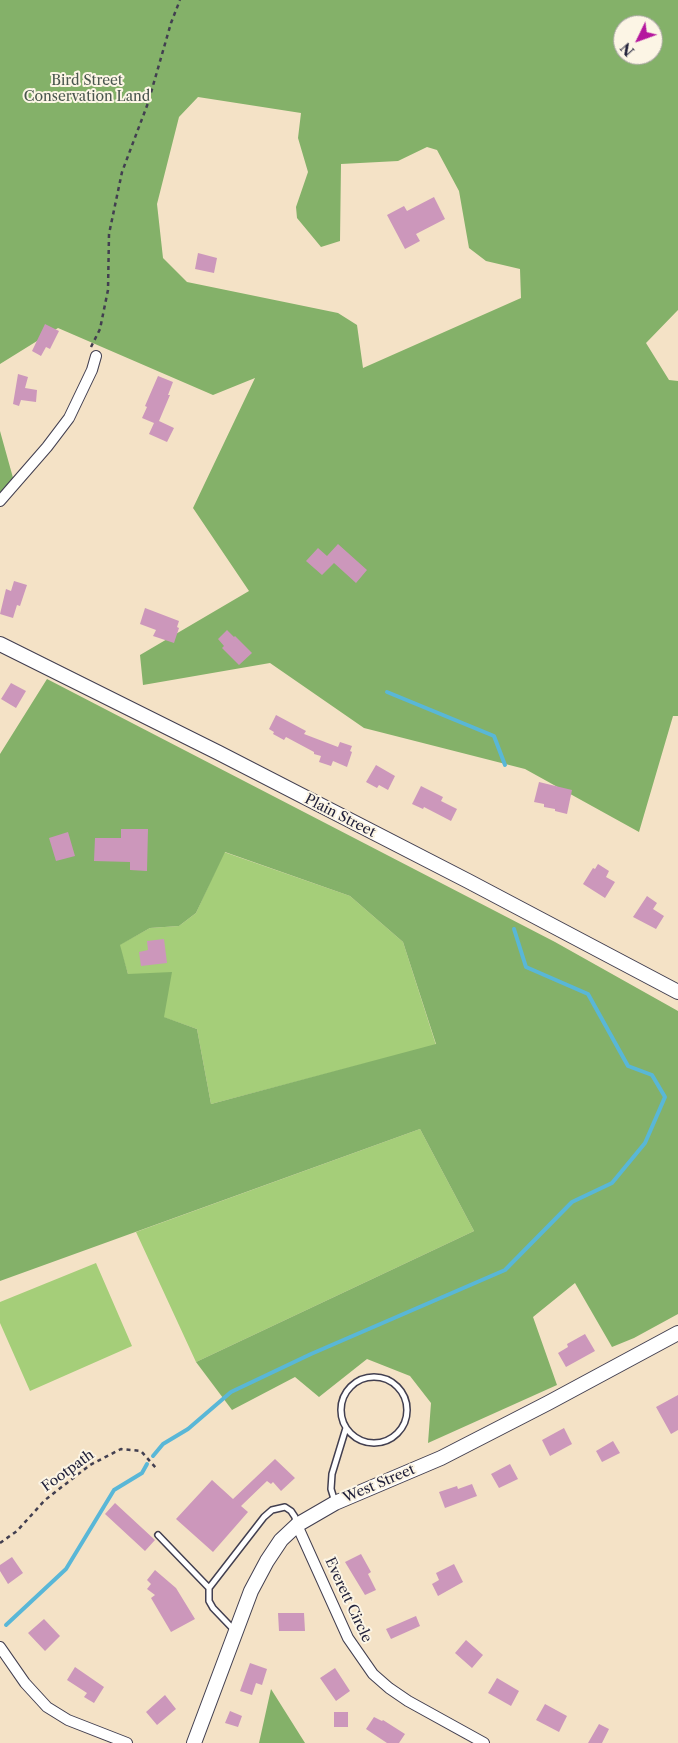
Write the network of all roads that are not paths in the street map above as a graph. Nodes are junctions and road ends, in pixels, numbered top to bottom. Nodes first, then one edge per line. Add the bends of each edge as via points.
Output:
1 (96, 356) road end
2 (0, 501) edge
3 (0, 644) edge
4 (678, 992) edge
5 (678, 1333) edge
6 (346, 1428) junction
7 (335, 1503) junction
8 (297, 1526) junction
9 (158, 1535) dead end
10 (209, 1588) junction
11 (236, 1631) junction
12 (0, 1647) edge
13 (126, 1743) edge
14 (194, 1743) edge
15 (484, 1743) edge

1 - 2 street via 69,418
3 - 4 street, Plain Street via 219,753
5 - 7 street, West Street via 441,1458
6 - 6 lane via 342,1419 342,1403 356,1382 377,1377 398,1386 408,1407 407,1418 394,1438 372,1444 358,1439
6 - 7 lane via 332,1474 331,1490
7 - 8 street, West Street
8 - 10 lane via 295,1517 286,1507 272,1510
8 - 11 street, West Street via 281,1540 266,1561
8 - 15 street, Everett Circle via 348,1638 373,1674 408,1701
9 - 10 lane
10 - 11 lane via 209,1601 213,1608
11 - 14 street, West Street
12 - 13 street via 25,1683 47,1707 68,1720

